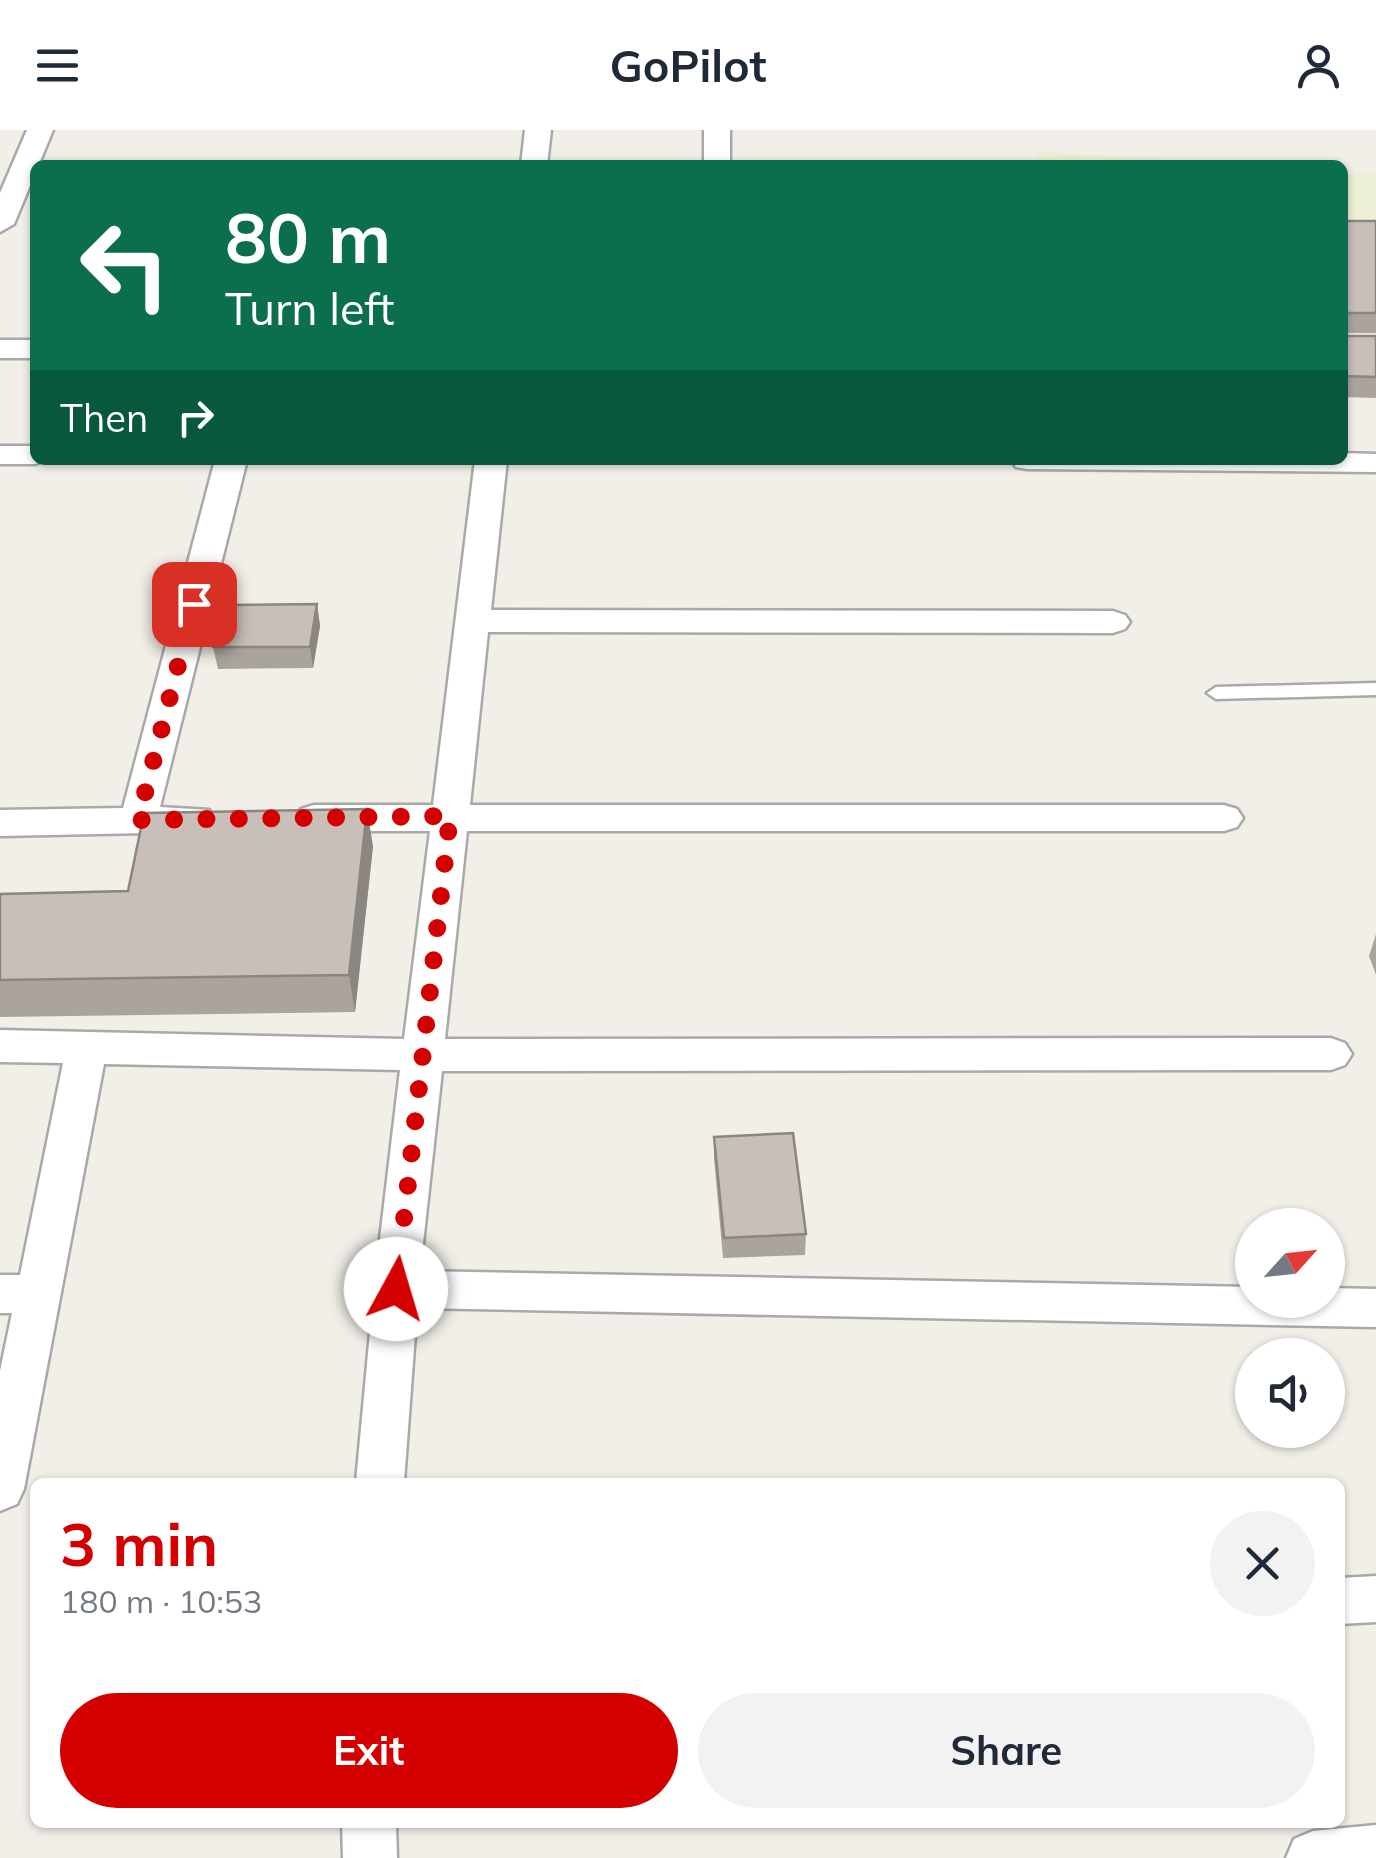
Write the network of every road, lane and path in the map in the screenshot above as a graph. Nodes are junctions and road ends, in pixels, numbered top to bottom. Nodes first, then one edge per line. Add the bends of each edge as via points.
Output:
1 (40, 130) edge
2 (538, 130) edge
3 (717, 130) edge
4 (535, 160) edge
5 (717, 160) edge
6 (0, 226) edge
7 (30, 229) edge
8 (0, 349) edge
9 (30, 350) edge
10 (0, 455) edge
11 (30, 455) edge
12 (1348, 462) edge
13 (1376, 462) edge
14 (230, 465) edge
15 (490, 465) edge
16 (472, 621) junction
17 (1113, 622) dead end
18 (1376, 689) edge
19 (1216, 693) dead end
20 (450, 816) junction
21 (275, 818) edge
22 (1224, 818) dead end
23 (236, 819) edge
24 (138, 820) junction
25 (0, 822) edge
26 (0, 1046) edge
27 (87, 1046) junction
28 (1331, 1054) dead end
29 (422, 1056) junction
30 (396, 1289) junction
31 (19, 1293) edge
32 (1376, 1308) edge
33 (380, 1478) edge
34 (0, 1490) edge
35 (1376, 1600) edge
36 (1345, 1601) edge
37 (369, 1828) edge
38 (1376, 1852) edge
39 (370, 1858) edge
40 (1313, 1858) edge

1 - 6 street
2 - 4 street
3 - 5 street
6 - 7 street
8 - 9 street
10 - 11 street
12 - 13 street
14 - 24 street
15 - 16 street
16 - 17 street
16 - 20 street
18 - 19 lane
20 - 21 street
20 - 22 street
20 - 29 street
23 - 24 street
24 - 25 street
26 - 27 street
27 - 29 street
27 - 31 street
28 - 29 street
29 - 30 street
30 - 32 street
30 - 33 street
31 - 34 street
35 - 36 street
37 - 39 street
38 - 40 street

